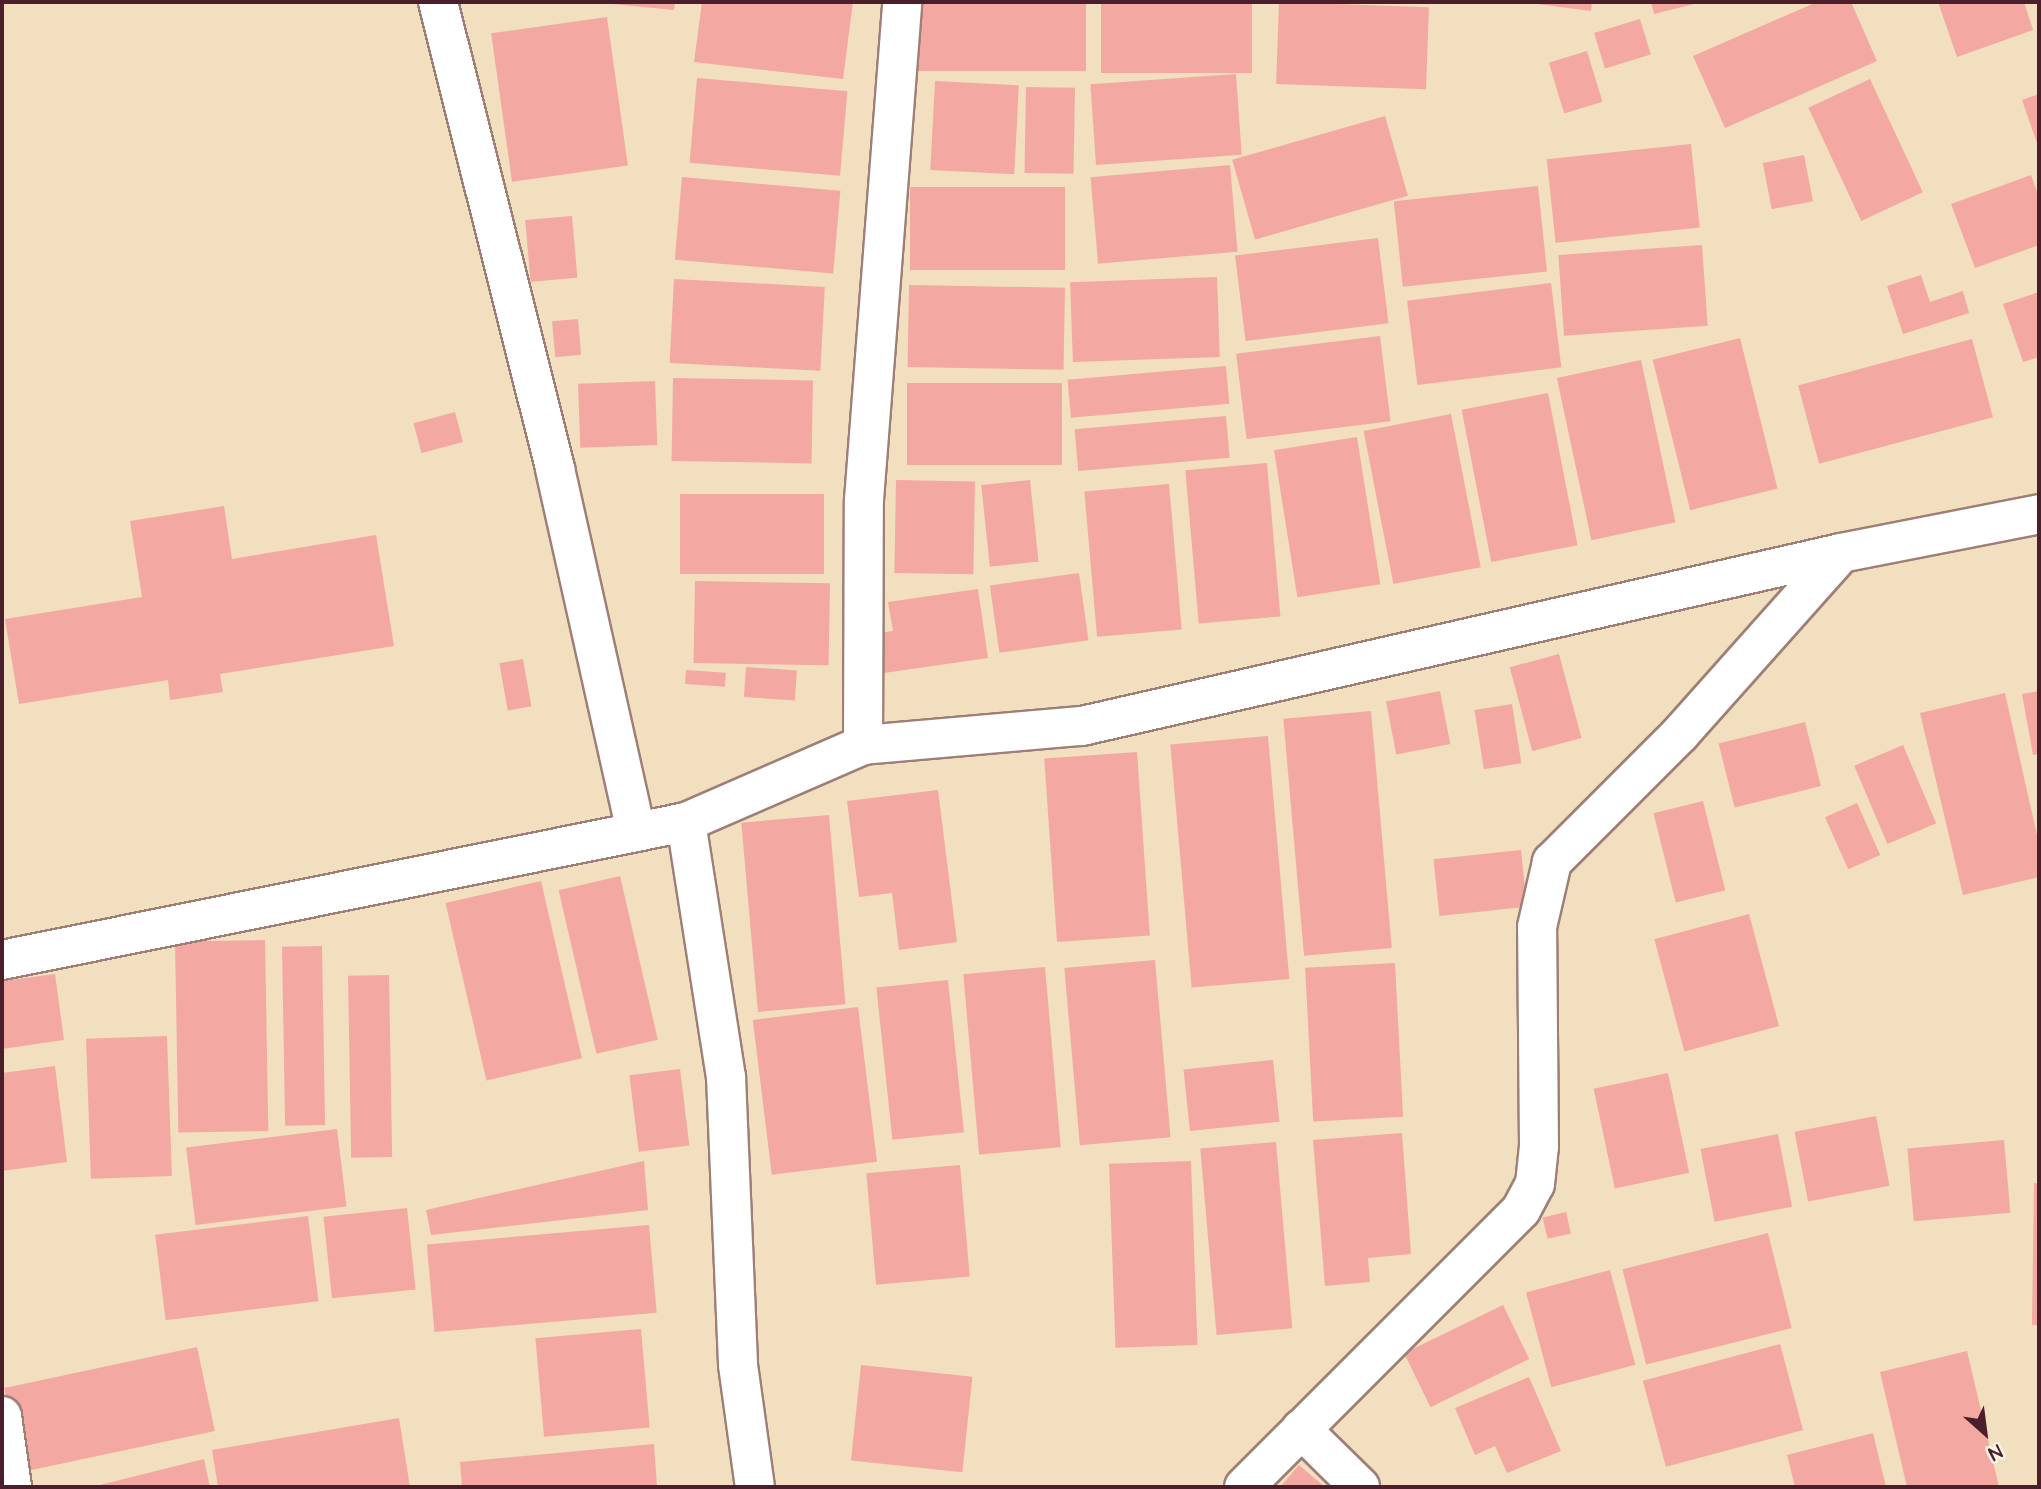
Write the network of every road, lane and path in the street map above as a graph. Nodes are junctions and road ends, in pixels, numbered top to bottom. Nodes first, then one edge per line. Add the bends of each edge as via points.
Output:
1 (438, 2) edge
2 (902, 2) edge
3 (2039, 514) edge
4 (1841, 553) junction
5 (863, 745) junction
6 (686, 822) junction
7 (636, 830) junction
8 (2, 960) edge
9 (2, 1416) edge
10 (1301, 1429) junction
11 (12, 1487) edge
12 (755, 1487) edge
13 (1244, 1487) edge
14 (1360, 1487) edge

1 - 7 street via 555,470
2 - 5 street via 864,500
3 - 4 street
4 - 5 street via 1082,726
4 - 10 street via 1680,734 1552,862 1537,927 1535,1184 1521,1210
5 - 6 street
6 - 7 street
6 - 12 street via 726,1077 738,1366
7 - 8 street
9 - 11 street
10 - 13 street
10 - 14 street

